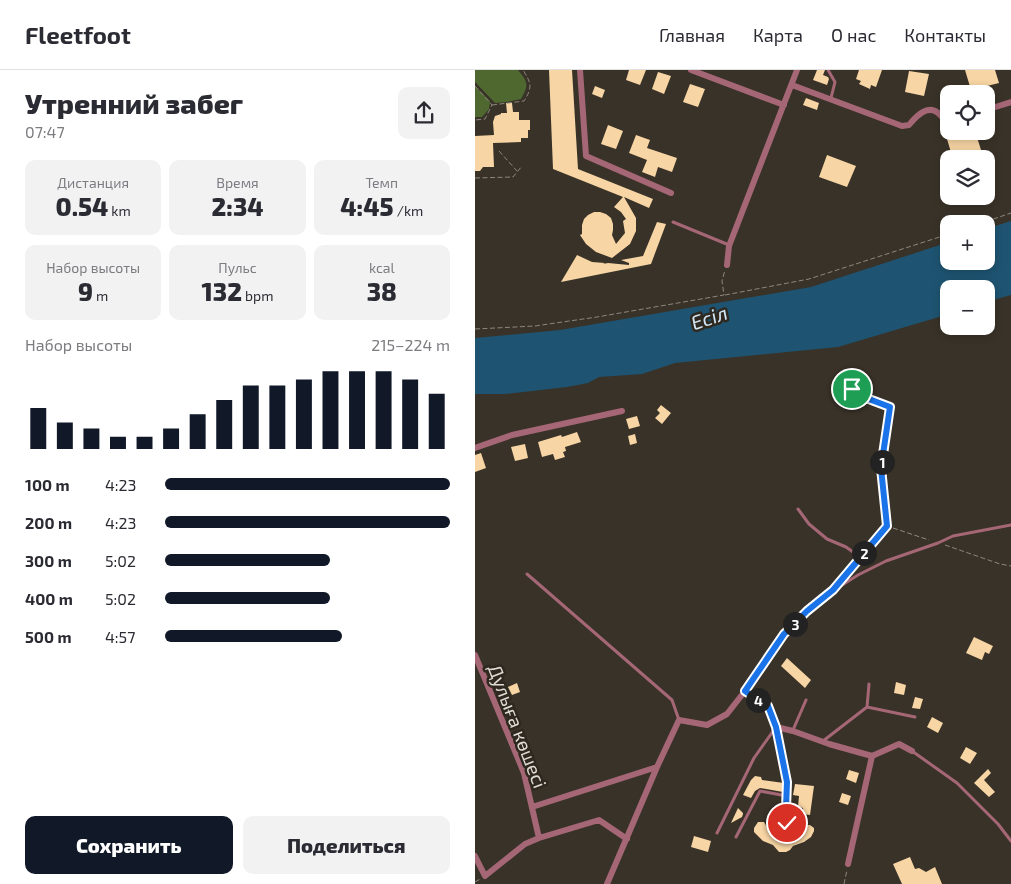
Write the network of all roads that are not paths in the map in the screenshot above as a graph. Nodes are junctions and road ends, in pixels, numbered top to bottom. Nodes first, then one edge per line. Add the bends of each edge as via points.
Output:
1 (580, 70) edge
2 (691, 70) edge
3 (797, 70) edge
4 (828, 70) edge
5 (792, 85) junction
6 (831, 99) junction
7 (1011, 102) edge
8 (784, 106) junction
9 (995, 107) edge
10 (940, 114) edge
11 (671, 193) dead end
12 (673, 222) dead end
13 (729, 246) junction
14 (727, 265) road end
15 (622, 411) dead end
16 (475, 448) edge
17 (798, 508) dead end
18 (1011, 525) edge
19 (887, 526) road end
20 (860, 557) junction
21 (527, 574) dead end
22 (833, 590) junction
23 (475, 656) edge
24 (869, 684) dead end
25 (745, 691) junction
26 (806, 700) dead end
27 (867, 707) junction
28 (915, 717) dead end
29 (679, 720) junction
30 (776, 727) junction
31 (793, 731) junction
32 (823, 742) junction
33 (911, 751) joint
34 (872, 756) junction
35 (657, 767) junction
36 (787, 796) junction
37 (532, 807) junction
38 (786, 808) junction
39 (717, 833) dead end
40 (736, 837) dead end
41 (539, 838) junction
42 (627, 839) junction
43 (1011, 841) edge
44 (475, 856) edge
45 (848, 864) road end
46 (607, 884) edge

1 - 11 street via 586,156
2 - 8 street
3 - 5 street
4 - 6 lane via 835,82
5 - 6 street
5 - 8 street
6 - 10 street via 902,126 909,125 922,112 932,110
7 - 9 street
8 - 13 street
12 - 13 lane
13 - 14 street
15 - 16 street via 512,435
17 - 20 lane via 809,524 827,539 846,546
18 - 22 lane via 953,536 887,561
19 - 20 street
20 - 22 street
21 - 29 lane via 672,700
22 - 25 street via 784,634
23 - 37 street, Дулыға көшесі via 524,773
24 - 27 lane
25 - 29 street via 727,714 707,725
25 - 30 street via 768,706
26 - 31 lane
27 - 28 lane
27 - 32 lane
29 - 35 street
30 - 31 street
30 - 36 lane
30 - 39 lane via 754,758
31 - 32 street
32 - 34 street
33 - 34 street via 899,744
33 - 43 lane via 957,783
34 - 45 street
35 - 37 street, Дулыға көшесі
35 - 42 street
36 - 38 lane
36 - 40 lane via 760,791
37 - 41 street, Дулыға көшесі
38 - 38 lane via 793,816 784,824 779,822 777,815
41 - 42 street via 599,820
41 - 44 street via 525,844 485,876
42 - 46 street

